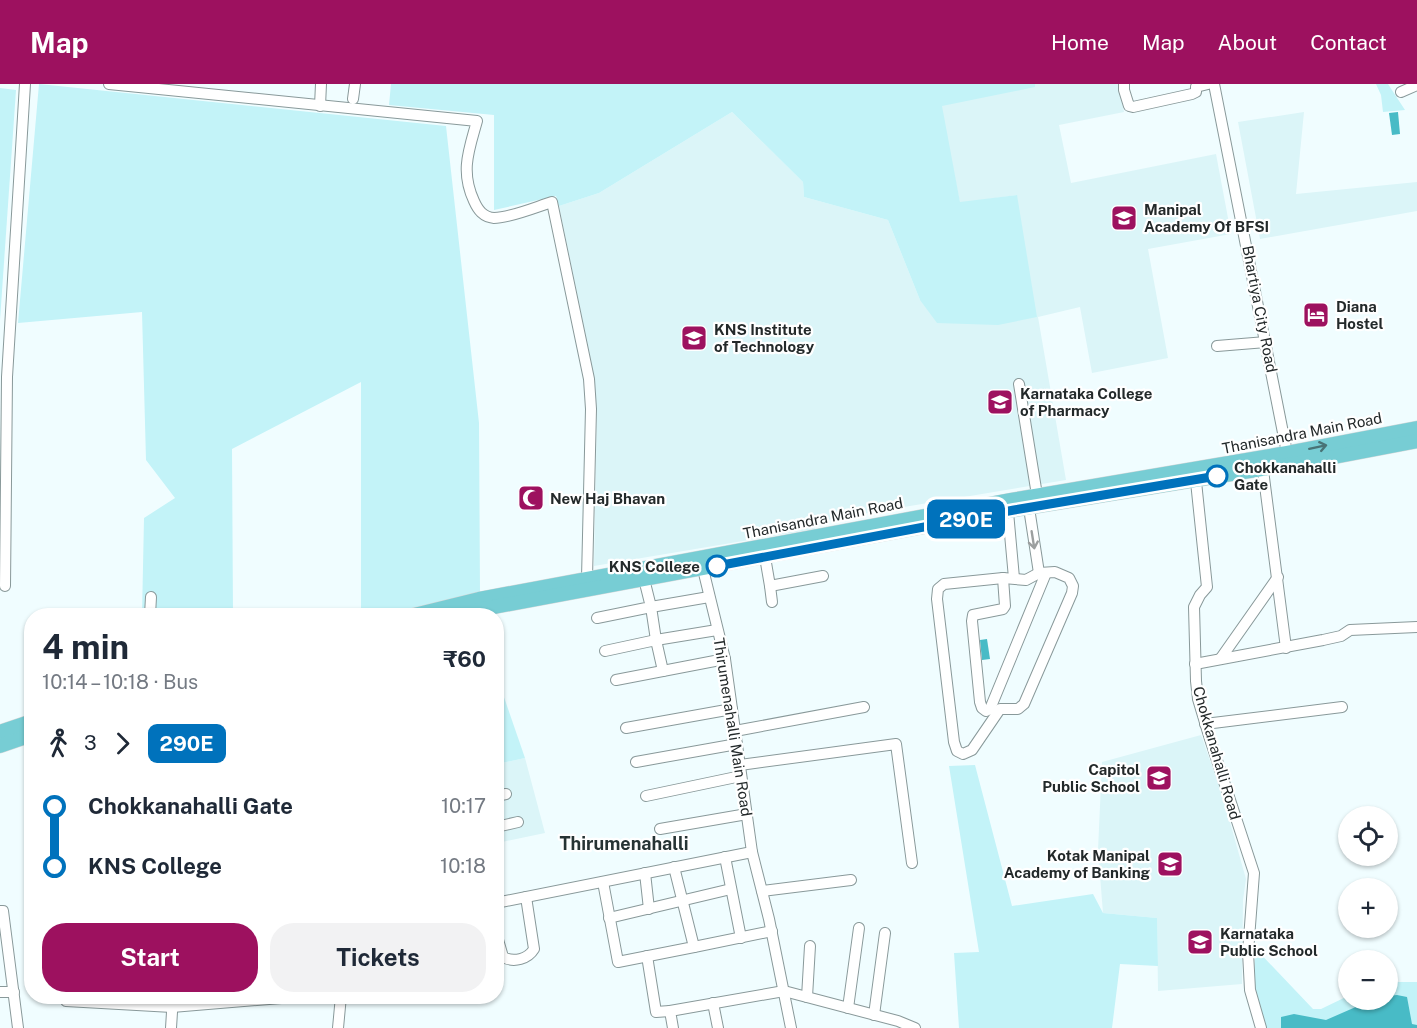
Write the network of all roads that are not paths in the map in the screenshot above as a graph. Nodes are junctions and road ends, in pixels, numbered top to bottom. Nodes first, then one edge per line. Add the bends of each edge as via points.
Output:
1 (26, 84) edge
2 (109, 84) edge
3 (321, 84) edge
4 (355, 84) edge
5 (1124, 84) edge
6 (1208, 84) edge
7 (1214, 84) edge
8 (1219, 84) edge
9 (1195, 85) edge
10 (1417, 85) edge
11 (1401, 92) dead end
12 (353, 99) dead end
13 (320, 106) junction
14 (1245, 221) junction
15 (1260, 304) junction
16 (1266, 342) junction
17 (1217, 346) dead end
18 (1019, 384) dead end
19 (1417, 428) edge
20 (1417, 441) edge
21 (1290, 459) junction
22 (1263, 470) junction
23 (1195, 474) junction
24 (1037, 495) junction
25 (1029, 508) junction
26 (1008, 512) junction
27 (765, 557) junction
28 (701, 563) junction
29 (1042, 573) junction
30 (823, 576) dead end
31 (1009, 578) junction
32 (1278, 578) junction
33 (587, 579) junction
34 (644, 579) junction
35 (5, 586) dead end
36 (770, 586) junction
37 (151, 597) dead end
38 (709, 597) junction
39 (772, 602) dead end
40 (651, 607) junction
41 (150, 608) edge
42 (442, 608) edge
43 (488, 608) edge
44 (597, 618) dead end
45 (1417, 627) edge
46 (717, 630) junction
47 (656, 640) junction
48 (1286, 648) junction
49 (604, 651) dead end
50 (1221, 658) junction
51 (725, 659) junction
52 (1195, 664) junction
53 (663, 671) junction
54 (616, 680) dead end
55 (864, 707) dead end
56 (1342, 707) dead end
57 (732, 709) junction
58 (24, 724) edge
59 (1205, 724) junction
60 (626, 728) dead end
61 (735, 730) junction
62 (0, 732) edge
63 (24, 738) edge
64 (737, 744) junction
65 (0, 746) edge
66 (636, 762) dead end
67 (741, 771) junction
68 (646, 796) dead end
69 (747, 814) junction
70 (518, 822) dead end
71 (504, 825) edge
72 (660, 829) dead end
73 (752, 852) junction
74 (725, 857) junction
75 (912, 863) dead end
76 (674, 867) junction
77 (645, 873) junction
78 (851, 880) dead end
79 (603, 882) junction
80 (731, 889) junction
81 (762, 891) junction
82 (526, 897) junction
83 (504, 901) edge
84 (682, 901) junction
85 (650, 909) junction
86 (0, 911) edge
87 (609, 918) junction
88 (859, 928) dead end
89 (772, 931) junction
90 (885, 933) dead end
91 (741, 938) junction
92 (810, 946) dead end
93 (694, 947) junction
94 (647, 956) junction
95 (5, 958) edge
96 (504, 958) edge
97 (784, 991) junction
98 (0, 992) edge
99 (14, 992) junction
100 (807, 997) junction
101 (713, 1003) junction
102 (173, 1004) edge
103 (341, 1004) edge
104 (848, 1008) junction
105 (670, 1011) junction
106 (874, 1015) junction
107 (1260, 1027) edge
108 (18, 1028) edge
109 (171, 1028) edge
110 (338, 1028) edge
111 (673, 1028) edge
112 (718, 1028) edge
113 (791, 1028) edge
114 (915, 1028) edge

1 - 35 street via 7,377
2 - 13 street
3 - 13 street
4 - 12 street
5 - 9 street via 1127,103 1133,107 1192,94 1196,92
6 - 9 street
7 - 14 street, Bhartiya City Road
8 - 14 street, Bhartiya City Road
10 - 11 street
13 - 33 street via 477,120 465,168 478,209 495,218 552,202 589,379
14 - 15 street, Bhartiya City Road
15 - 16 street, Bhartiya City Road
15 - 21 street, Bhartiya City Road
16 - 17 street
16 - 21 street, Bhartiya City Road
18 - 24 street
21 -> 19 main road, Thanisandra Main Road
20 - 21 main road, Thanisandra Main Road
21 - 22 main road, Thanisandra Main Road
21 - 23 main road, Thanisandra Main Road
22 - 23 main road, Thanisandra Main Road
22 - 32 street
23 - 24 main road, Thanisandra Main Road
23 - 25 main road, Thanisandra Main Road
23 - 52 street, Chokkanahalli Road via 1207,587 1194,607
24 - 28 main road, Thanisandra Main Road
25 - 26 main road, Thanisandra Main Road
25 -> 29 street
26 - 27 main road, Thanisandra Main Road
26 - 31 street
27 - 28 main road, Thanisandra Main Road
27 - 36 street
28 - 33 main road, Thanisandra Main Road
28 - 34 main road, Thanisandra Main Road
28 - 38 street, Thirumenahalli Main Road
29 - 31 street via 1026,580
29 - 31 street via 986,711 980,702 972,621 974,615 1003,609
29 - 31 street via 1069,578 1073,586 1024,704 1018,709 1000,709 972,750 963,754 954,742 938,589 944,584
30 - 36 street
32 - 48 street
32 - 50 street
33 - 42 main road, Thanisandra Main Road
34 - 40 street
34 - 43 main road, Thanisandra Main Road
36 - 39 street
37 - 41 street
38 - 40 street
38 - 46 street, Thirumenahalli Main Road
40 - 44 street
40 - 47 street
45 - 48 street via 1350,630 1334,638
46 - 47 street
46 - 51 street, Thirumenahalli Main Road
47 - 49 street
47 - 53 street
48 - 50 street
50 - 52 street
51 - 53 street
51 - 57 street, Thirumenahalli Main Road
52 - 59 street, Chokkanahalli Road
53 - 54 street
55 - 61 street
56 - 59 street
57 - 60 street
57 - 61 street, Thirumenahalli Main Road
58 - 62 main road
59 - 107 street, Chokkanahalli Road via 1254,873 1248,952 1250,990
61 - 64 street, Thirumenahalli Main Road
63 - 65 main road
64 - 66 street
64 - 67 street, Thirumenahalli Main Road
67 - 68 street
67 - 69 street, Thirumenahalli Main Road
67 - 75 street via 896,744
69 - 72 street
69 - 73 street, Thirumenahalli Main Road
70 - 71 street
73 - 74 street
73 - 81 street, Thirumenahalli Main Road
74 - 76 street
74 - 80 street
76 - 77 street
76 - 84 street
77 - 79 street
77 - 85 street
78 - 81 street
79 - 82 street
79 - 87 street
80 - 84 street
80 - 91 street
81 - 89 street, Thirumenahalli Main Road
82 - 83 street
82 - 96 street via 534,949 526,958
84 - 85 street
84 - 93 street
85 - 87 street
86 - 95 street
87 - 94 street via 618,962
88 - 104 street
89 - 91 street
89 - 97 street, Thirumenahalli Main Road
90 - 106 street
91 - 93 street
92 - 100 street
93 - 94 street
94 - 105 street via 656,1012
95 - 99 street
97 - 100 street
97 - 101 street
97 - 113 street, Thirumenahalli Main Road
98 - 99 street
99 - 108 street
100 - 104 street
101 - 105 street
101 - 112 street
102 - 109 street
103 - 110 street
104 - 106 street
105 - 111 street
106 - 114 street

